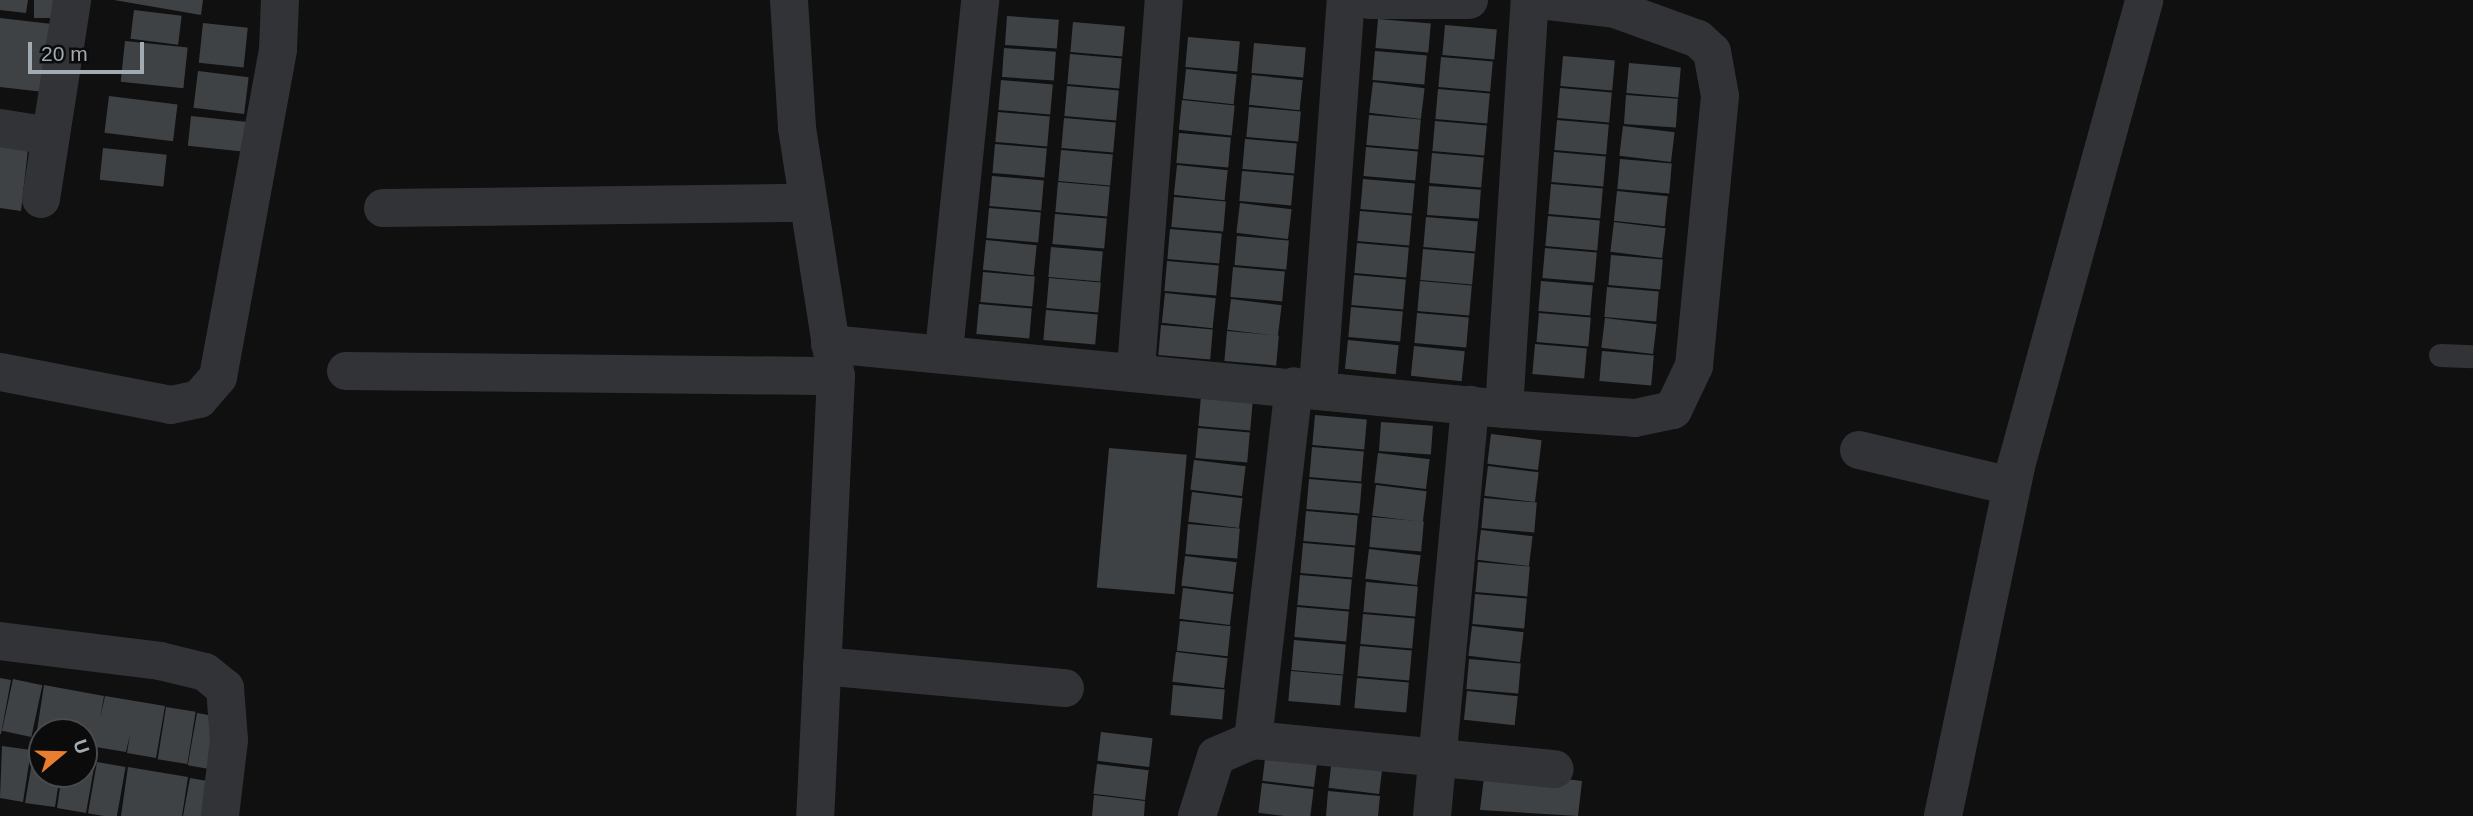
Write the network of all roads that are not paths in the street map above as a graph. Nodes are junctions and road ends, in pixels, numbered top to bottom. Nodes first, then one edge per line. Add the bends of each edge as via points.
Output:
1 (72, 0) edge
2 (280, 0) edge
3 (789, 0) edge
4 (980, 0) edge
5 (1164, 0) edge
6 (1346, 0) edge
7 (1368, 0) edge
8 (1469, 0) edge
9 (1530, 0) edge
10 (1538, 0) edge
11 (2144, 0) edge
12 (1615, 5) edge
13 (0, 128) edge
14 (50, 136) junction
15 (41, 199) dead end
16 (807, 203) junction
17 (383, 208) dead end
18 (944, 351) junction
19 (2440, 355) dead end
20 (2473, 356) edge
21 (833, 360) junction
22 (1136, 369) junction
23 (0, 372) edge
24 (346, 372) dead end
25 (1306, 386) junction
26 (1487, 407) junction
27 (1859, 450) dead end
28 (2011, 486) junction
29 (0, 640) edge
30 (822, 666) junction
31 (1065, 688) dead end
32 (1253, 740) junction
33 (1438, 762) junction
34 (1555, 769) dead end
35 (220, 816) edge
36 (815, 816) edge
37 (1197, 816) edge
38 (1432, 816) edge
39 (1942, 816) edge

1 - 14 street
2 - 23 street via 278,49 218,377 199,399 171,404
3 - 16 street
4 - 18 street
5 - 22 street
6 - 25 street
7 - 8 street
9 - 26 street
10 - 12 street
11 - 28 street
12 - 26 street via 1698,39 1712,52 1717,72 1694,366 1673,410 1656,417
13 - 14 street
14 - 15 street
16 - 17 street
16 - 21 street
18 - 21 street
18 - 22 street
19 - 20 lane
21 - 24 street
21 - 30 street
22 - 25 street
25 - 26 street
25 - 32 street
26 - 33 street
27 - 28 street
28 - 39 street
29 - 35 street via 160,661 205,672 225,688 229,740
30 - 31 street
30 - 36 street
32 - 33 street
32 - 37 street via 1216,756
33 - 34 street
33 - 38 street

